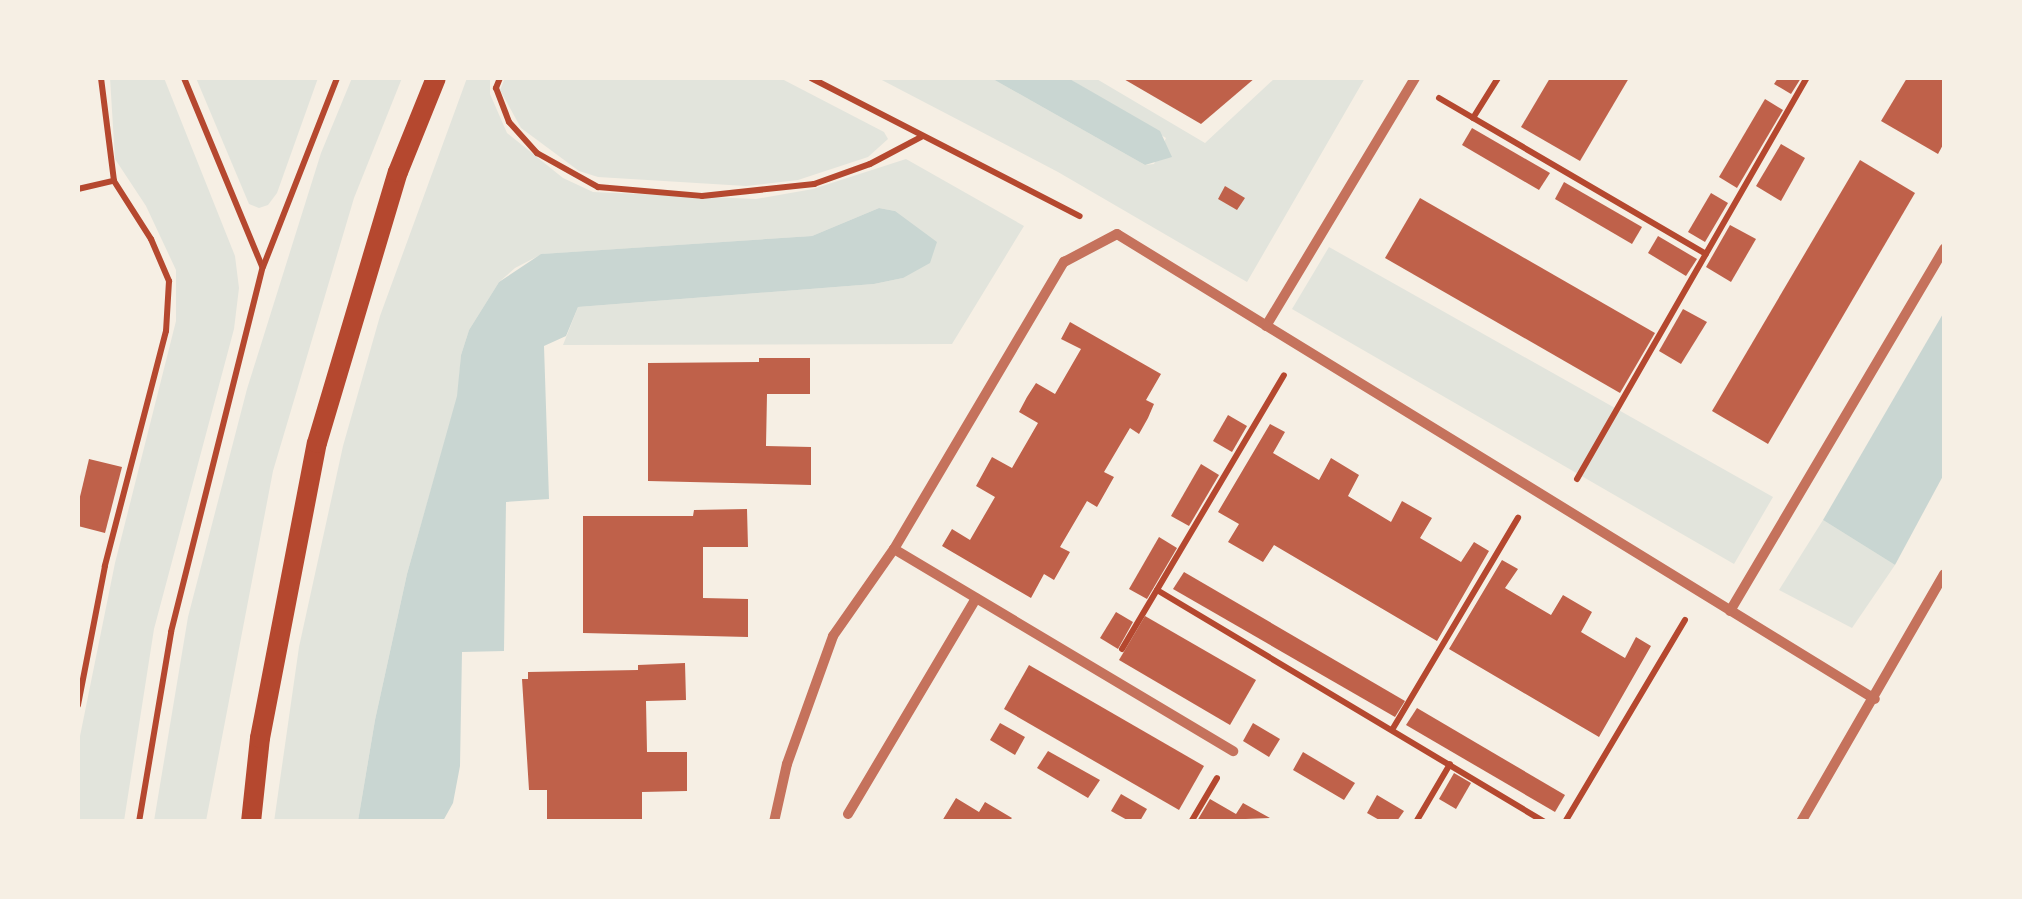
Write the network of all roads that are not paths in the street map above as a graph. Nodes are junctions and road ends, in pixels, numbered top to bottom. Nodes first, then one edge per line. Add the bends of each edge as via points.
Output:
1 (436, 78) edge
2 (1414, 80) edge
3 (1944, 249) edge
4 (1266, 326) junction
5 (894, 549) junction
6 (1944, 574) edge
7 (976, 598) junction
8 (1730, 610) junction
9 (1875, 699) junction
10 (1233, 751) road end
11 (848, 814) dead end
12 (250, 822) edge
13 (774, 822) edge
14 (1801, 822) edge

1 - 12 main road via 398,172 317,443
2 - 4 street
3 - 8 street
4 - 5 street via 1116,234 1064,262
4 - 8 street
5 - 7 street
5 - 13 street via 833,636 787,764
6 - 9 street
7 - 10 street
7 - 11 street
8 - 9 street
9 - 14 street

